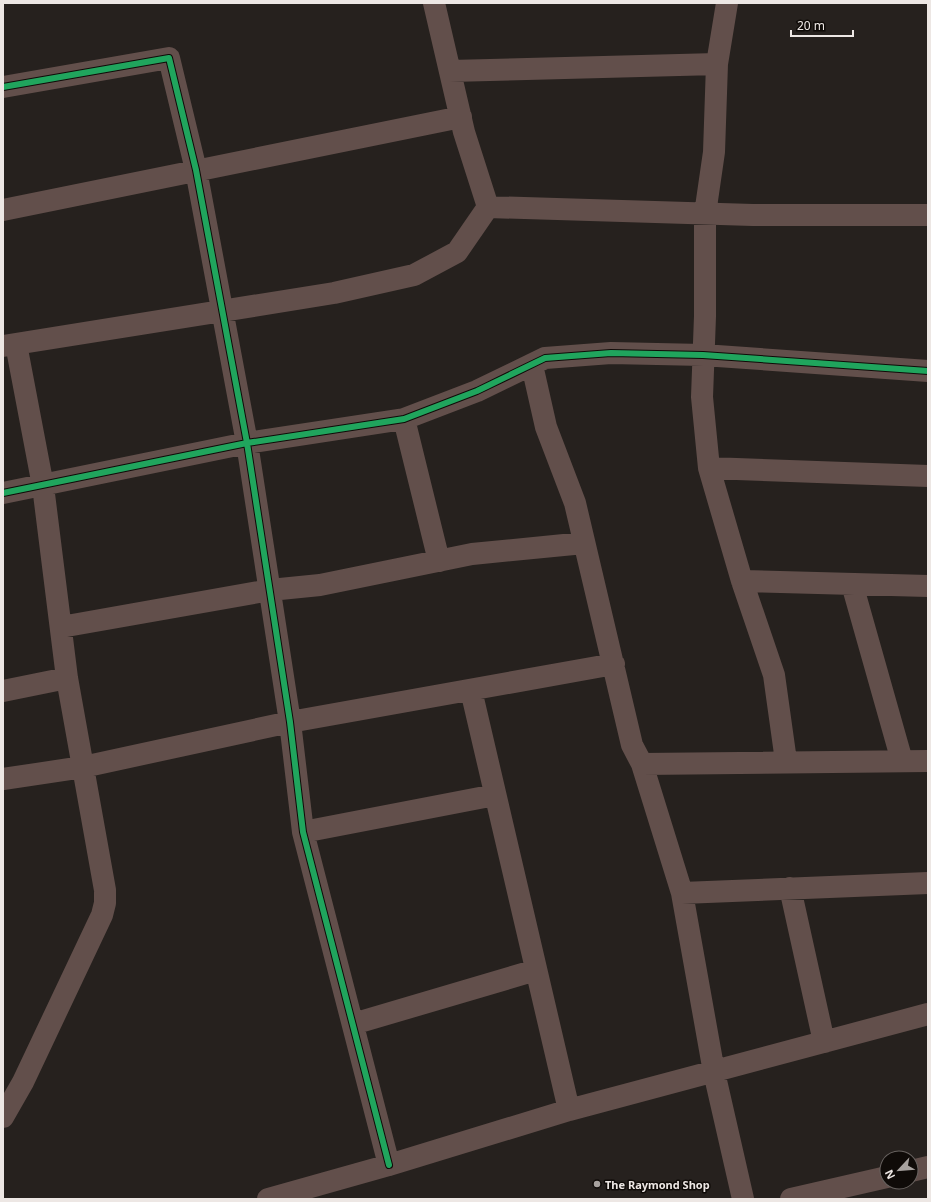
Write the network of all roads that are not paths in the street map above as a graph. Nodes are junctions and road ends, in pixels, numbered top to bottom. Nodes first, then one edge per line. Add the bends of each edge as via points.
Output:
1 (434, 3) edge
2 (727, 3) edge
3 (717, 64) junction
4 (450, 71) junction
5 (3, 87) edge
6 (461, 117) junction
7 (196, 170) junction
8 (488, 207) junction
9 (3, 210) edge
10 (705, 214) junction
11 (928, 215) edge
12 (222, 310) junction
13 (10, 345) edge
14 (703, 355) junction
15 (532, 365) junction
16 (928, 371) edge
17 (404, 419) junction
18 (247, 444) junction
19 (709, 468) junction
20 (928, 476) edge
21 (43, 486) junction
22 (3, 493) edge
23 (584, 543) junction
24 (439, 561) junction
25 (742, 581) junction
26 (852, 584) junction
27 (928, 586) edge
28 (270, 590) junction
29 (61, 627) junction
30 (614, 664) junction
31 (67, 678) junction
32 (471, 690) junction
33 (3, 691) edge
34 (290, 722) junction
35 (786, 761) junction
36 (902, 761) junction
37 (928, 761) edge
38 (642, 764) junction
39 (83, 767) junction
40 (3, 779) edge
41 (495, 795) junction
42 (303, 832) junction
43 (928, 883) edge
44 (790, 888) junction
45 (682, 893) junction
46 (536, 970) junction
47 (928, 1014) edge
48 (353, 1024) junction
49 (824, 1042) junction
50 (714, 1072) junction
51 (569, 1110) junction
52 (3, 1117) edge
53 (389, 1165) junction
54 (879, 1179) edge
55 (268, 1199) edge
56 (743, 1199) edge
57 (792, 1199) edge

1 - 4 street
2 - 3 street
3 - 4 street
3 - 10 street via 714,152
4 - 6 street
5 - 7 street via 169,58
6 - 7 street
6 - 8 street
7 - 9 street
7 - 12 street
8 - 10 street
8 - 12 street via 457,252 414,275 334,293
10 - 11 street
10 - 14 street
12 - 13 street
12 - 18 street
13 - 21 street
14 - 15 street via 612,353 545,358
14 - 16 street
14 - 19 street via 702,397
15 - 17 street via 477,391
15 - 23 street via 546,427 576,503
17 - 18 street
17 - 24 street
18 - 21 street
18 - 28 street
19 - 20 street
19 - 25 street
21 - 22 street
21 - 29 street
23 - 24 street via 472,554
23 - 30 street
24 - 28 street via 320,585
25 - 26 street
25 - 35 street via 774,675
26 - 27 street
26 - 36 street
28 - 29 street
28 - 34 street
29 - 31 street
30 - 32 street
30 - 38 street via 632,746
31 - 33 street
31 - 39 street
32 - 34 street
32 - 41 street
34 - 39 street
34 - 42 street
35 - 36 street
35 - 38 street
36 - 37 street
38 - 45 street
39 - 40 street
39 - 52 street via 105,890 105,903 102,915 26,1075
41 - 42 street
41 - 46 street
42 - 48 street
43 - 44 street
44 - 45 street
44 - 49 street
45 - 50 street
46 - 48 street
46 - 51 street
47 - 49 street
48 - 53 street
49 - 50 street
50 - 51 street
50 - 56 street
51 - 53 street
53 - 55 street
54 - 57 street

